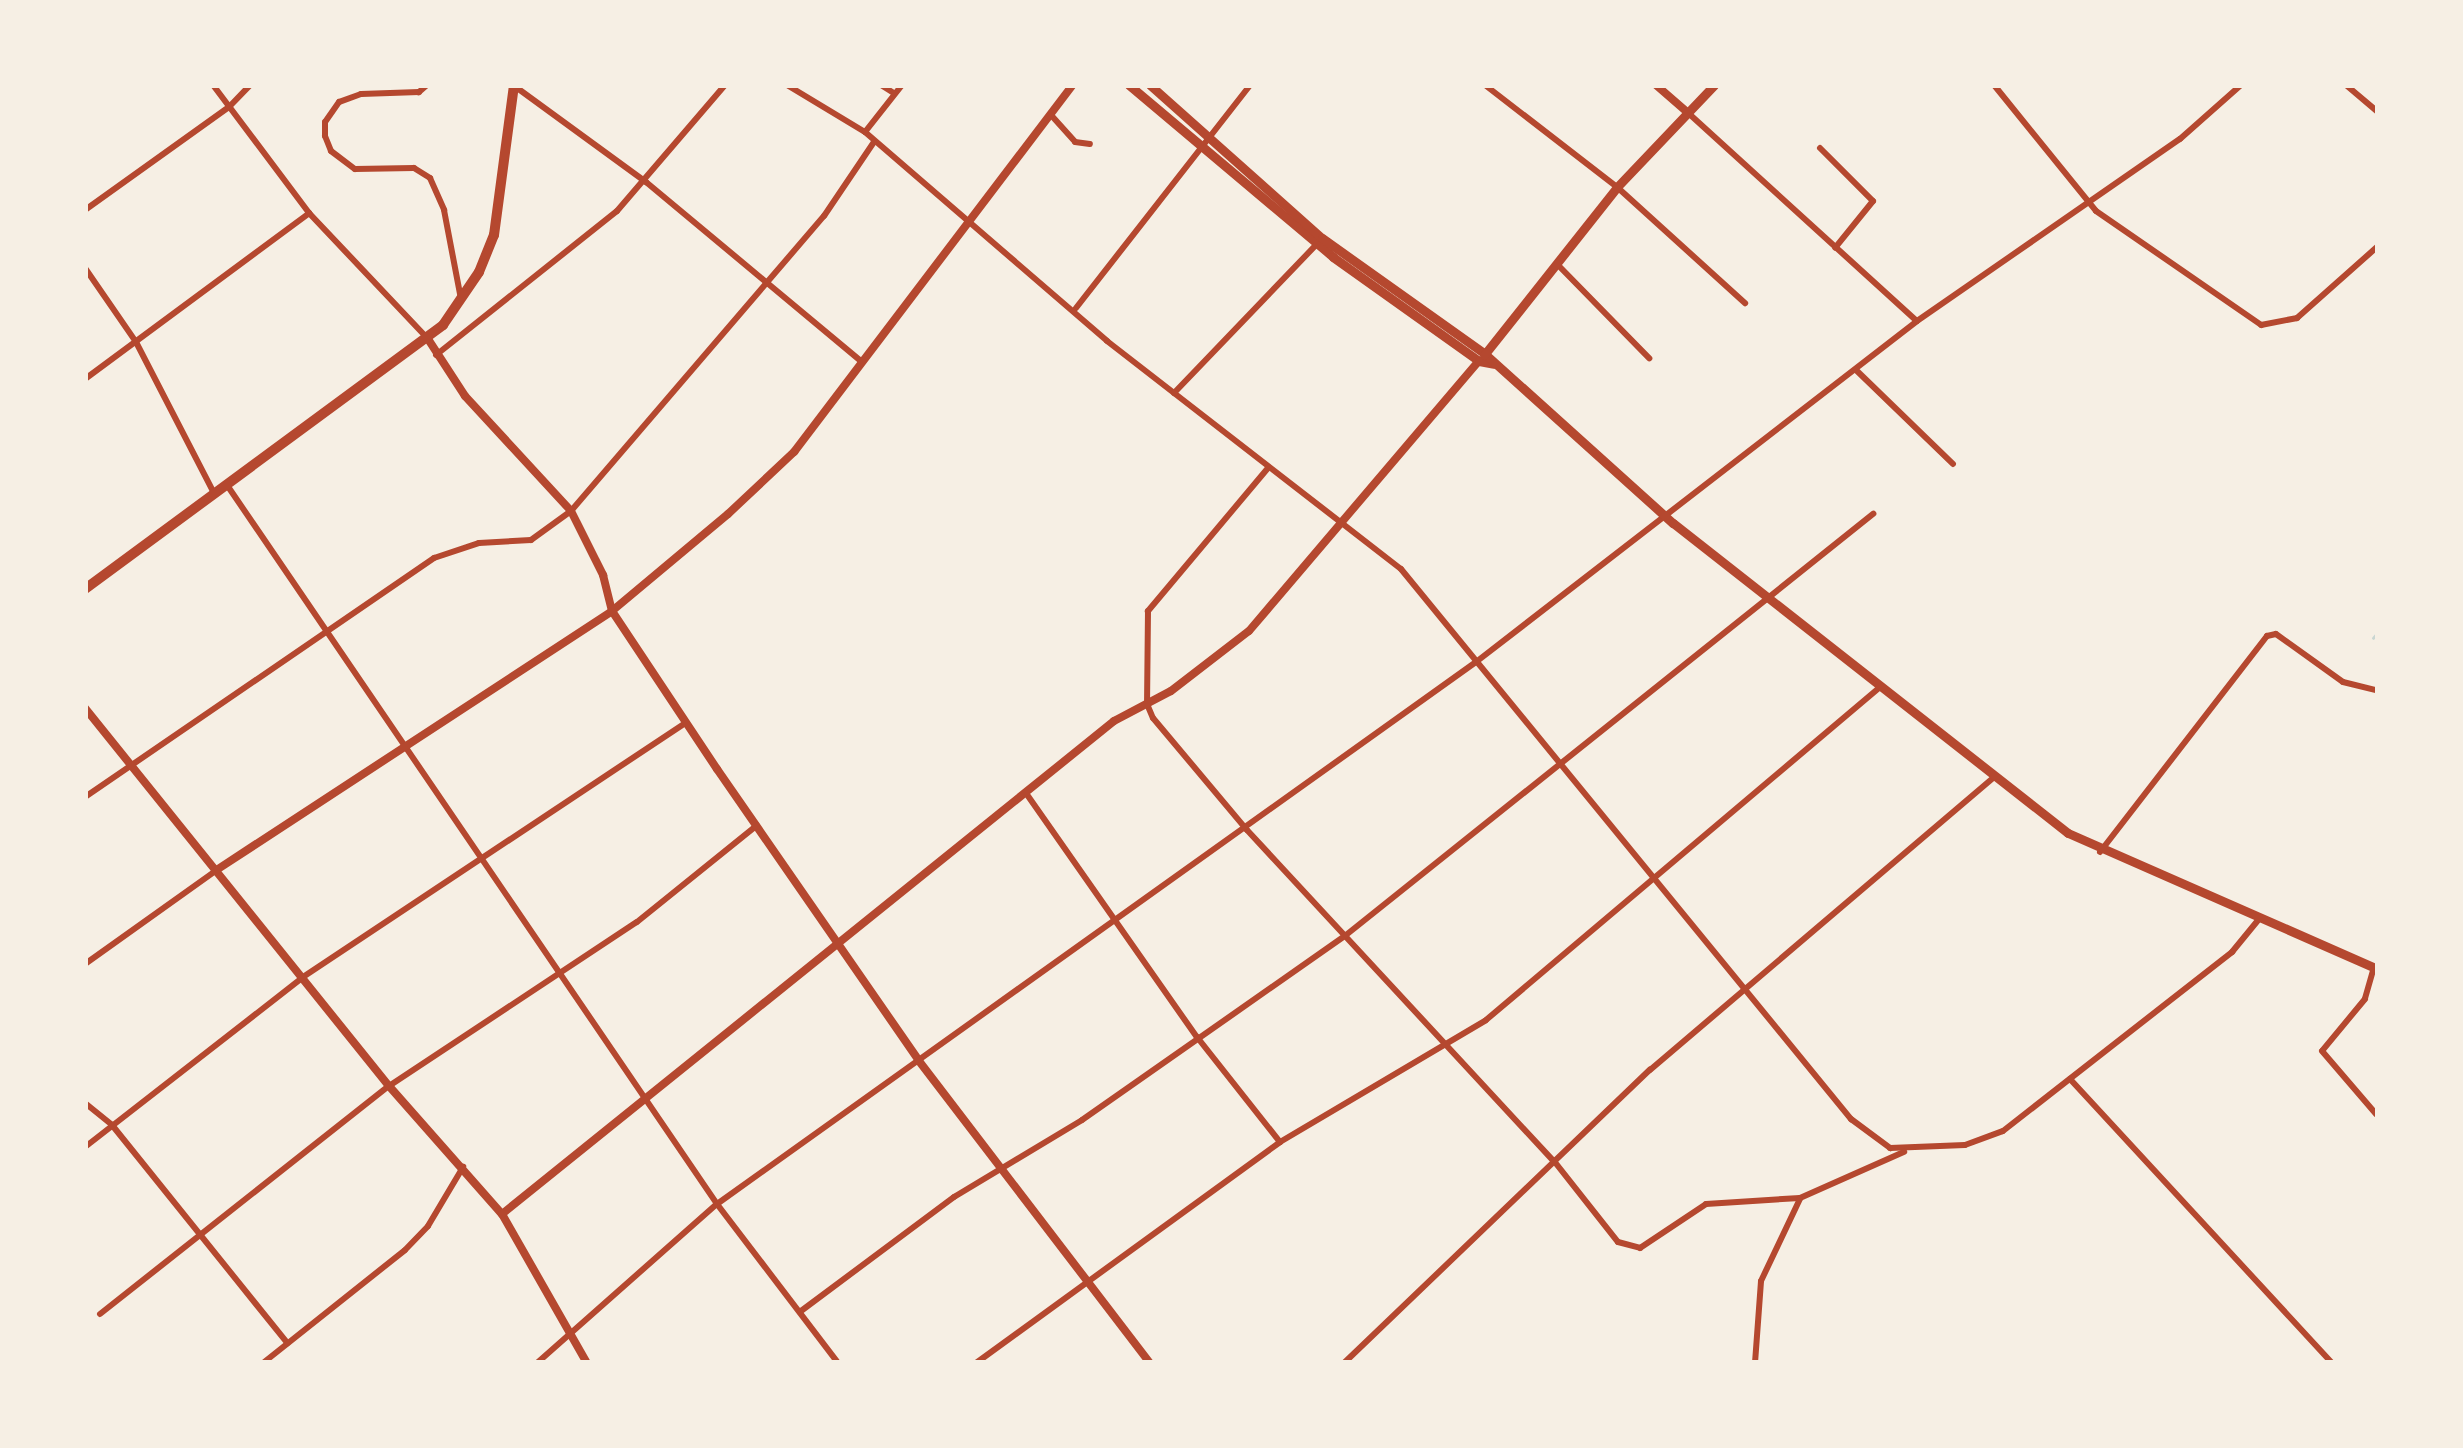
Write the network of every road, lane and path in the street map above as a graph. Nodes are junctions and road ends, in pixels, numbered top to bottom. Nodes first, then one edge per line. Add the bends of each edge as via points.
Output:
1 (213, 85) edge
2 (250, 85) edge
3 (427, 85) edge
4 (513, 85) edge
5 (726, 85) edge
6 (786, 85) edge
7 (881, 85) edge
8 (1073, 85) edge
9 (1128, 85) edge
10 (1150, 85) edge
11 (1250, 85) edge
12 (1486, 85) edge
13 (1656, 85) edge
14 (1714, 85) edge
15 (1994, 85) edge
16 (2241, 85) edge
17 (2346, 85) edge
18 (899, 88) edge
19 (229, 108) junction
20 (1686, 111) junction
21 (2378, 112) edge
22 (1052, 114) junction
23 (864, 132) junction
24 (1210, 135) junction
25 (874, 142) junction
26 (1090, 144) dead end
27 (1204, 147) junction
28 (1820, 148) dead end
29 (646, 182) junction
30 (1618, 187) junction
31 (2088, 200) junction
32 (85, 210) edge
33 (309, 213) junction
34 (971, 223) junction
35 (1320, 241) junction
36 (2378, 246) edge
37 (1835, 248) junction
38 (1556, 264) junction
39 (85, 268) edge
40 (766, 278) junction
41 (461, 300) junction
42 (1745, 303) dead end
43 (1076, 308) junction
44 (1918, 321) junction
45 (428, 340) junction
46 (136, 342) junction
47 (436, 355) junction
48 (1482, 358) junction
49 (1648, 358) dead end
50 (862, 362) junction
51 (1856, 370) junction
52 (85, 379) edge
53 (1174, 393) junction
54 (1953, 464) dead end
55 (1268, 468) junction
56 (229, 488) junction
57 (216, 496) junction
58 (570, 511) junction
59 (1872, 514) dead end
60 (1668, 518) junction
61 (1340, 525) junction
62 (85, 589) edge
63 (1770, 601) junction
64 (612, 611) junction
65 (328, 635) junction
66 (1476, 662) junction
67 (1880, 688) junction
68 (2378, 691) edge
69 (1147, 704) junction
70 (85, 708) edge
71 (686, 723) junction
72 (405, 743) junction
73 (132, 764) junction
74 (1563, 767) junction
75 (1994, 778) junction
76 (85, 796) edge
77 (1028, 796) junction
78 (757, 825) junction
79 (1247, 830) junction
80 (2100, 852) junction
81 (484, 858) junction
82 (218, 869) junction
83 (1653, 880) junction
84 (2259, 919) junction
85 (1117, 920) junction
86 (1346, 935) junction
87 (838, 946) junction
88 (85, 964) edge
89 (2376, 968) edge
90 (561, 973) junction
91 (303, 977) junction
92 (1747, 988) junction
93 (1197, 1036) junction
94 (1447, 1049) junction
95 (919, 1060) junction
96 (2070, 1079) junction
97 (389, 1086) junction
98 (646, 1100) junction
99 (85, 1103) edge
100 (2376, 1114) edge
101 (112, 1125) junction
102 (1280, 1142) junction
103 (85, 1147) edge
104 (1906, 1152) junction
105 (1554, 1161) junction
106 (463, 1167) junction
107 (999, 1169) junction
108 (1800, 1198) junction
109 (717, 1204) junction
110 (502, 1214) junction
111 (199, 1230) junction
112 (1084, 1282) junction
113 (800, 1311) junction
114 (100, 1314) dead end
115 (572, 1330) junction
116 (287, 1343) junction
117 (264, 1363) edge
118 (537, 1363) edge
119 (588, 1363) edge
120 (838, 1363) edge
121 (976, 1363) edge
122 (1150, 1363) edge
123 (1344, 1363) edge
124 (1754, 1363) edge
125 (2332, 1363) edge

1 - 19 street
2 - 19 street
3 - 41 street via 419,92 361,94 339,102 325,122 325,136 331,152 355,169 414,168 430,178 444,210
4 - 29 street
4 - 41 main road via 494,235
5 - 29 street
6 - 23 street
7 - 18 street
8 - 22 street
9 - 27 main road
10 - 24 main road
11 - 24 street
12 - 30 street
13 - 20 street
14 - 20 main road
15 - 31 street
16 - 31 street via 2180,139
17 - 21 street
18 - 23 street
19 - 32 street
19 - 33 street
20 - 30 main road
20 - 37 street
22 - 26 street via 1076,142
22 - 34 street
23 - 25 street
24 - 27 street
24 - 35 main road
25 - 34 street
25 - 40 street via 824,216
27 - 35 main road
27 - 43 street
28 - 37 street via 1873,200
29 - 40 street
29 - 47 street
30 - 38 main road
30 - 42 street
31 - 36 street via 2261,325 2297,318
31 - 44 street
33 - 45 street
33 - 46 street
34 - 43 street
34 - 50 street
35 - 48 main road
35 - 53 street
37 - 44 street
38 - 48 main road
38 - 49 street
39 - 46 street
40 - 50 street
40 - 58 street
41 - 45 main road
43 - 53 street
44 - 51 street
45 - 47 street
45 - 56 main road
46 - 52 street
46 - 57 street
47 - 58 street
48 - 60 main road
48 - 61 street
50 - 64 street via 794,452
51 - 54 street
51 - 60 street
53 - 55 street
55 - 61 street
55 - 69 street via 1148,611
56 - 57 main road
56 - 65 street
57 - 62 main road
58 - 64 street via 603,575
58 - 65 street via 531,540 453,548
59 - 63 street
60 - 63 main road
60 - 66 street
61 - 66 street via 1401,570
61 - 69 street via 1250,632
63 - 67 main road
63 - 74 street
64 - 71 street
64 - 72 street
65 - 72 street
65 - 73 street
66 - 74 street
66 - 79 street
67 - 75 main road
67 - 83 street
68 - 80 street via 2343,682 2276,634 2266,636
69 - 77 street via 1114,722
69 - 79 street
70 - 73 street
71 - 78 street
71 - 81 street
72 - 81 street
72 - 82 street
73 - 76 street
73 - 82 street
74 - 83 street
74 - 86 street
75 - 80 main road
75 - 92 street
77 - 85 street
77 - 87 street
78 - 87 street
78 - 90 street
79 - 85 street
79 - 86 street
80 - 84 main road
81 - 90 street
81 - 91 street
82 - 88 street
82 - 91 street
83 - 92 street
83 - 94 street
84 - 89 main road
84 - 96 street via 2232,952
85 - 93 street
85 - 95 street
86 - 93 street
86 - 94 street
87 - 95 street
87 - 98 street
89 - 100 street via 2365,999 2322,1051
90 - 97 street
90 - 98 street
91 - 97 street
91 - 101 street
92 - 104 street via 1850,1119
92 - 105 street
93 - 102 street
93 - 107 street via 1082,1120
94 - 102 street
94 - 105 street
95 - 107 street
95 - 109 street
96 - 104 street via 1986,1140
96 - 125 street
97 - 106 street
97 - 111 street
98 - 109 street
98 - 110 street
99 - 101 street
101 - 103 street
101 - 111 street
102 - 112 street
104 - 108 street
105 - 108 street via 1628,1249 1640,1248 1692,1207
105 - 123 street
106 - 110 street
106 - 116 street via 428,1226 404,1250
107 - 112 street
107 - 113 street
108 - 124 street via 1760,1281
109 - 113 street
109 - 115 street
110 - 115 street
111 - 114 street
111 - 116 street
112 - 121 street
112 - 122 street
113 - 120 street
115 - 118 street
115 - 119 street
116 - 117 street

